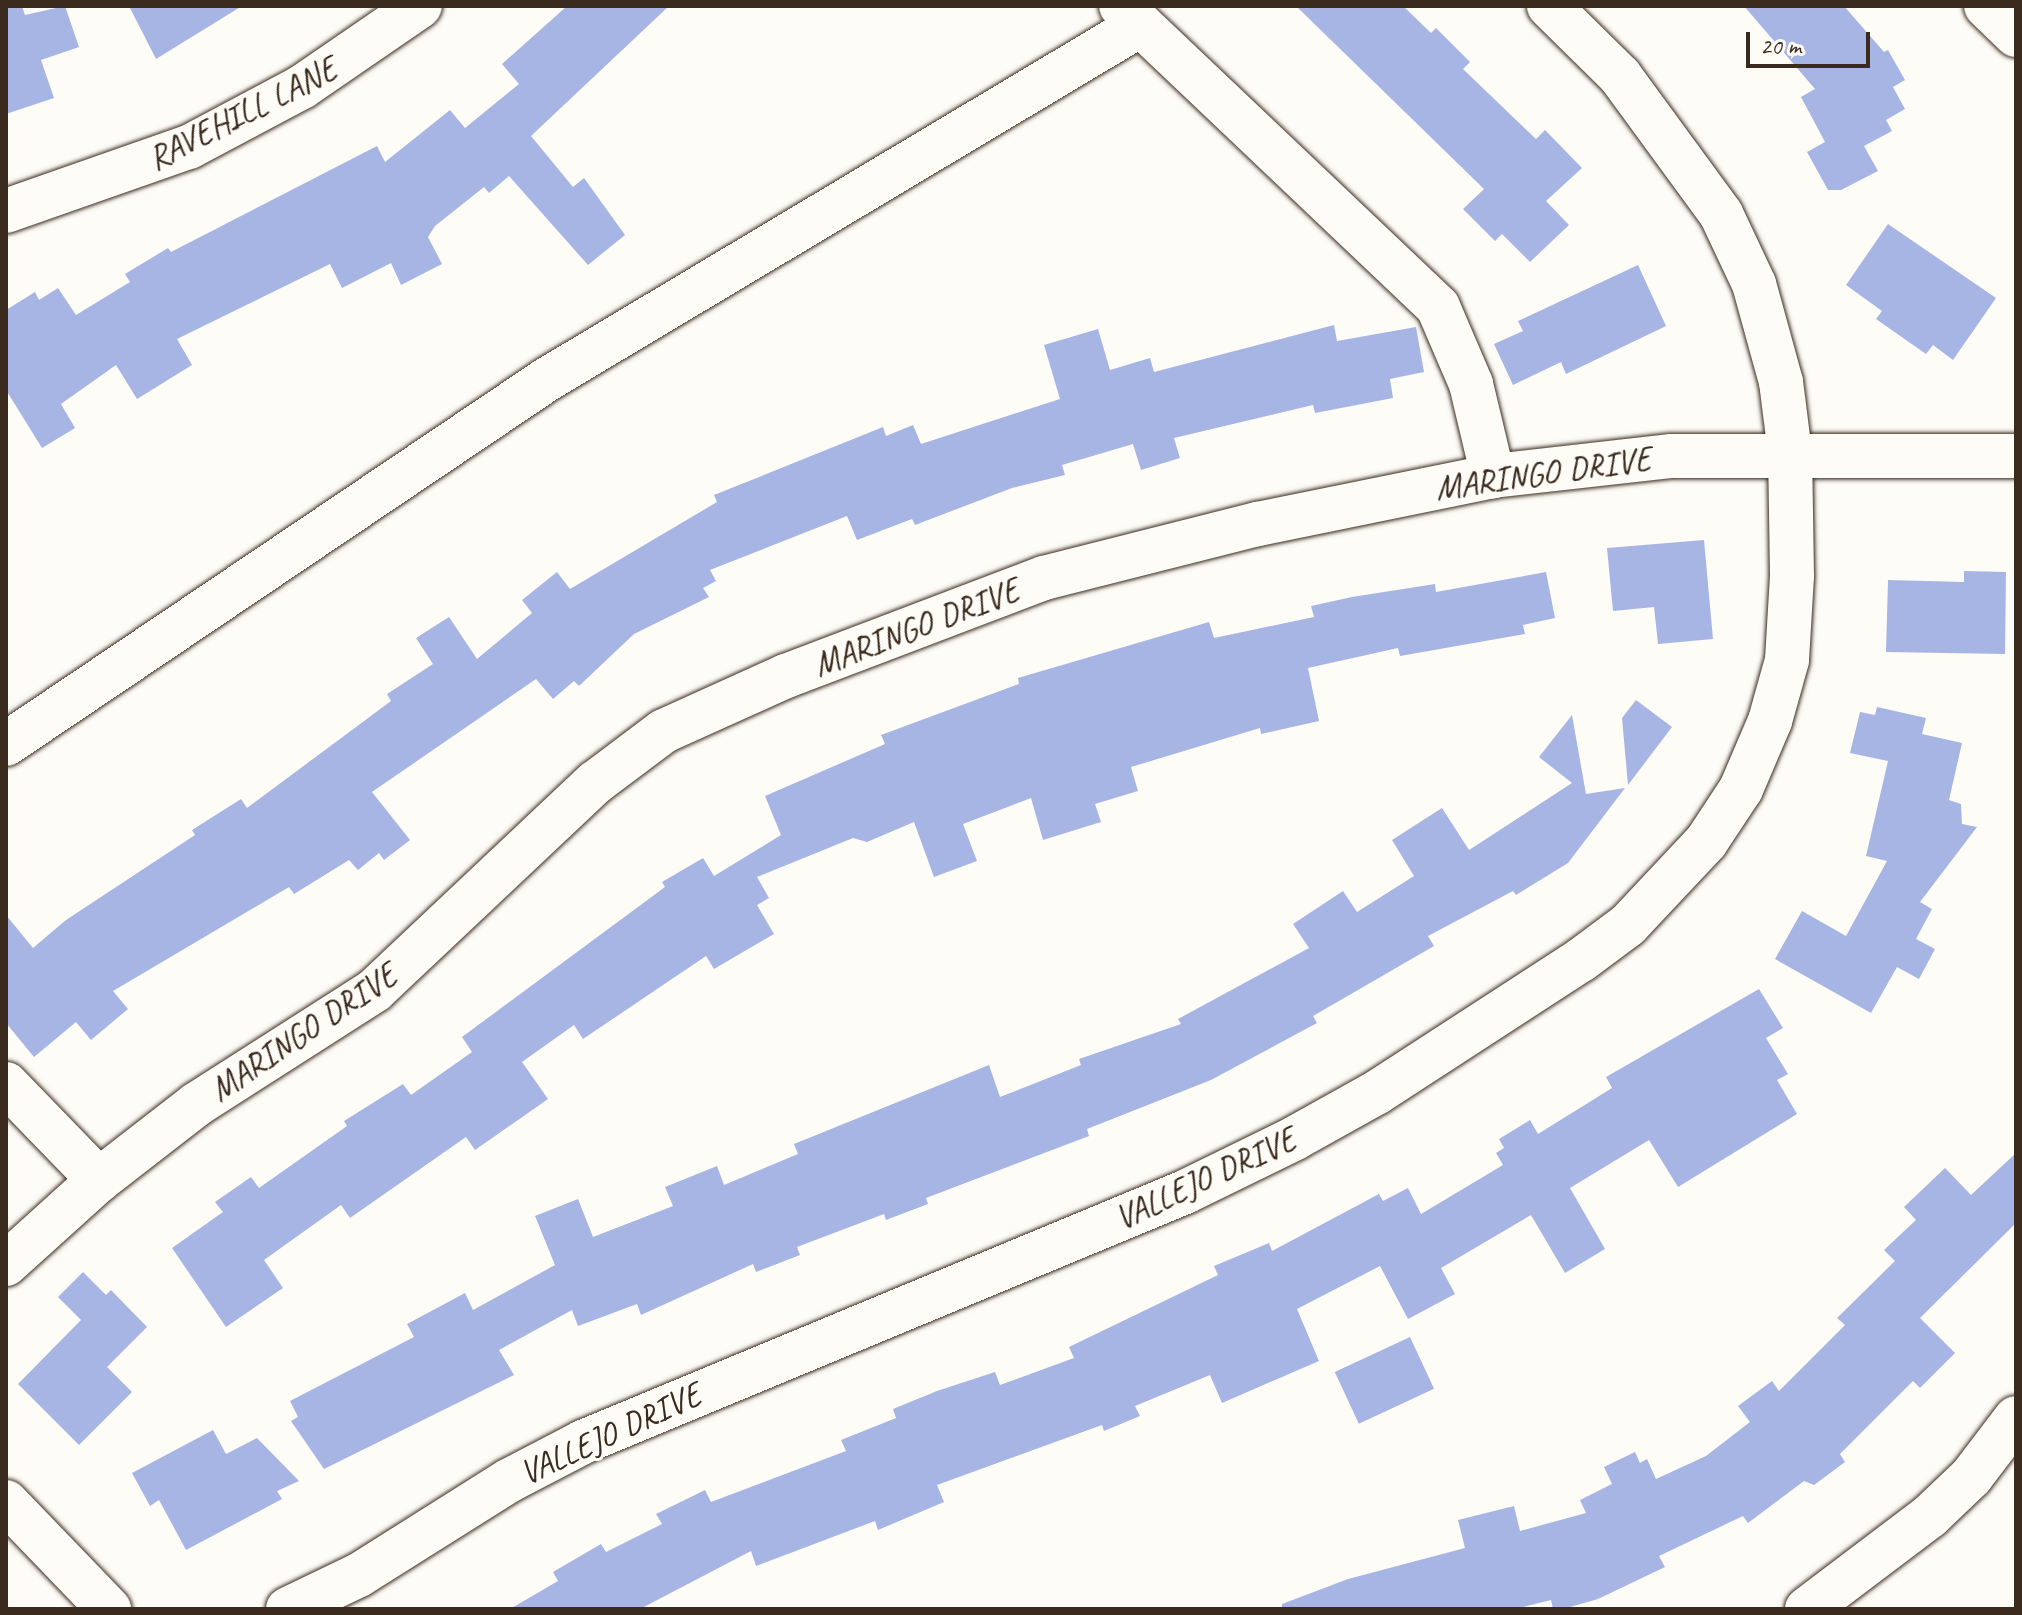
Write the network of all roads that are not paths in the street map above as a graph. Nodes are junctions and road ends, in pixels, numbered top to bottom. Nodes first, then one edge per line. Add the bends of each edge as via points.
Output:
1 (420, 6) edge
2 (1549, 6) edge
3 (1986, 6) edge
4 (1131, 15) edge
5 (2016, 35) edge
6 (6, 211) edge
7 (1790, 453) junction
8 (2016, 456) edge
9 (1493, 476) junction
10 (6, 744) edge
11 (6, 1084) edge
12 (99, 1180) junction
13 (6, 1264) edge
14 (2016, 1418) edge
15 (6, 1502) edge
16 (109, 1609) edge
17 (288, 1609) edge
18 (1807, 1609) edge

1 - 6 street, RAVEHILL LANE via 302,87 189,147
2 - 7 street, VALLEJO DRIVE via 1620,76 1721,214 1754,284 1781,382
3 - 5 street
4 - 9 street via 1438,307 1471,384
4 - 10 street via 546,380
7 - 8 street, MARINGO DRIVE
7 - 9 street, MARINGO DRIVE via 1672,456
7 - 17 street, VALLEJO DRIVE via 1787,660 1770,721 1741,789 1706,842 1628,925 1376,1093 1295,1138 1185,1192 595,1436 510,1480 359,1575
9 - 12 street, MARINGO DRIVE via 1258,524 1044,578 786,676 664,731 596,782 375,990 197,1104
11 - 12 street
12 - 13 street, MARINGO DRIVE
14 - 18 street via 1971,1477 1930,1516
15 - 16 street

